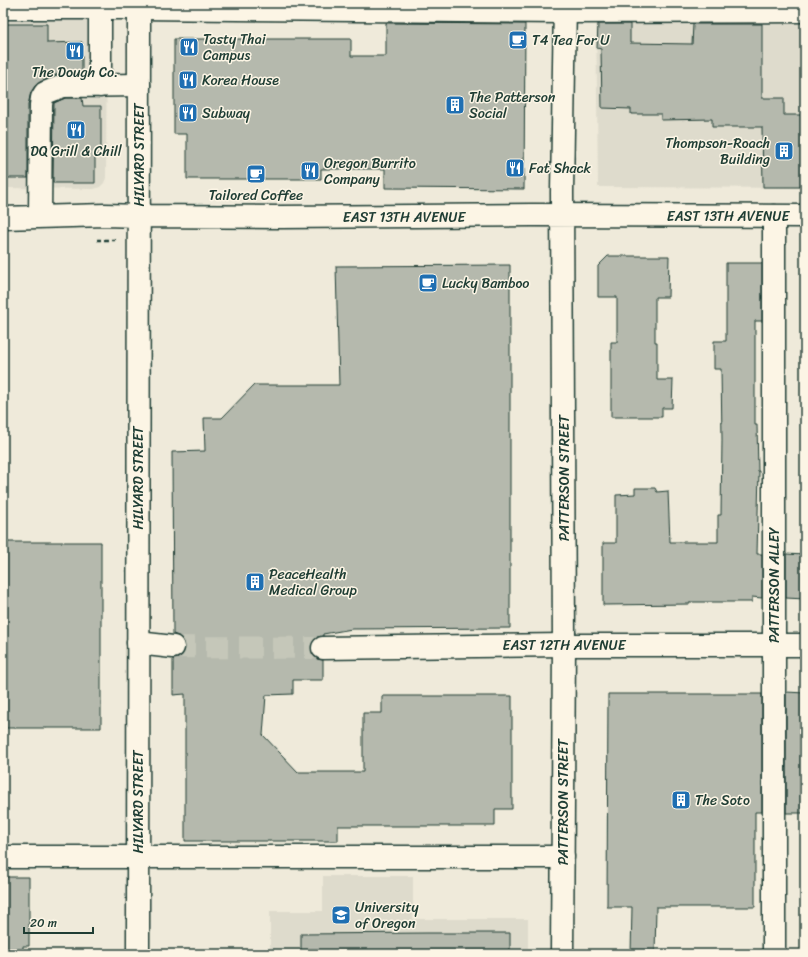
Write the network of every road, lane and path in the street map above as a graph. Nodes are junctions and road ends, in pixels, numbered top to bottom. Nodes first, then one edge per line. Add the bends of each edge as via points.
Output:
1 (139, 5) edge
2 (565, 7) edge
3 (3, 8) edge
4 (100, 8) junction
5 (805, 11) edge
6 (139, 85) junction
7 (100, 86) junction
8 (139, 216) junction
9 (562, 216) junction
10 (774, 216) junction
11 (805, 216) edge
12 (40, 217) junction
13 (3, 218) edge
14 (138, 644) junction
15 (564, 645) junction
16 (774, 645) junction
17 (805, 645) edge
18 (173, 647) tunnel mouth
19 (323, 648) tunnel mouth
20 (563, 857) junction
21 (3, 858) edge
22 (138, 858) junction
23 (138, 954) edge
24 (562, 954) edge
25 (774, 954) edge

1 - 2 main road
1 - 4 main road
1 - 6 main road, HILYARD STREET
2 - 5 main road
2 - 9 main road, PATTERSON STREET
3 - 4 main road
4 - 7 main road
6 - 7 main road
6 - 8 main road, HILYARD STREET
7 - 12 main road via 63,86 45,93 42,98
8 - 9 main road, EAST 13TH AVENUE
8 - 12 main road, EAST 13TH AVENUE
8 - 14 main road, HILYARD STREET
9 - 10 main road, EAST 13TH AVENUE
9 - 15 main road, PATTERSON STREET
10 - 11 main road, EAST 13TH AVENUE
10 - 16 main road, PATTERSON ALLEY
12 - 13 main road, EAST 13TH AVENUE
14 - 18 main road
14 - 22 main road, HILYARD STREET
15 - 16 main road, EAST 12TH AVENUE
15 - 19 main road, EAST 12TH AVENUE
15 - 20 main road, PATTERSON STREET
16 - 17 main road, EAST 12TH AVENUE
16 - 25 main road, PATTERSON ALLEY
20 - 22 main road
20 - 24 main road, PATTERSON STREET
21 - 22 main road
22 - 23 main road, HILYARD STREET

